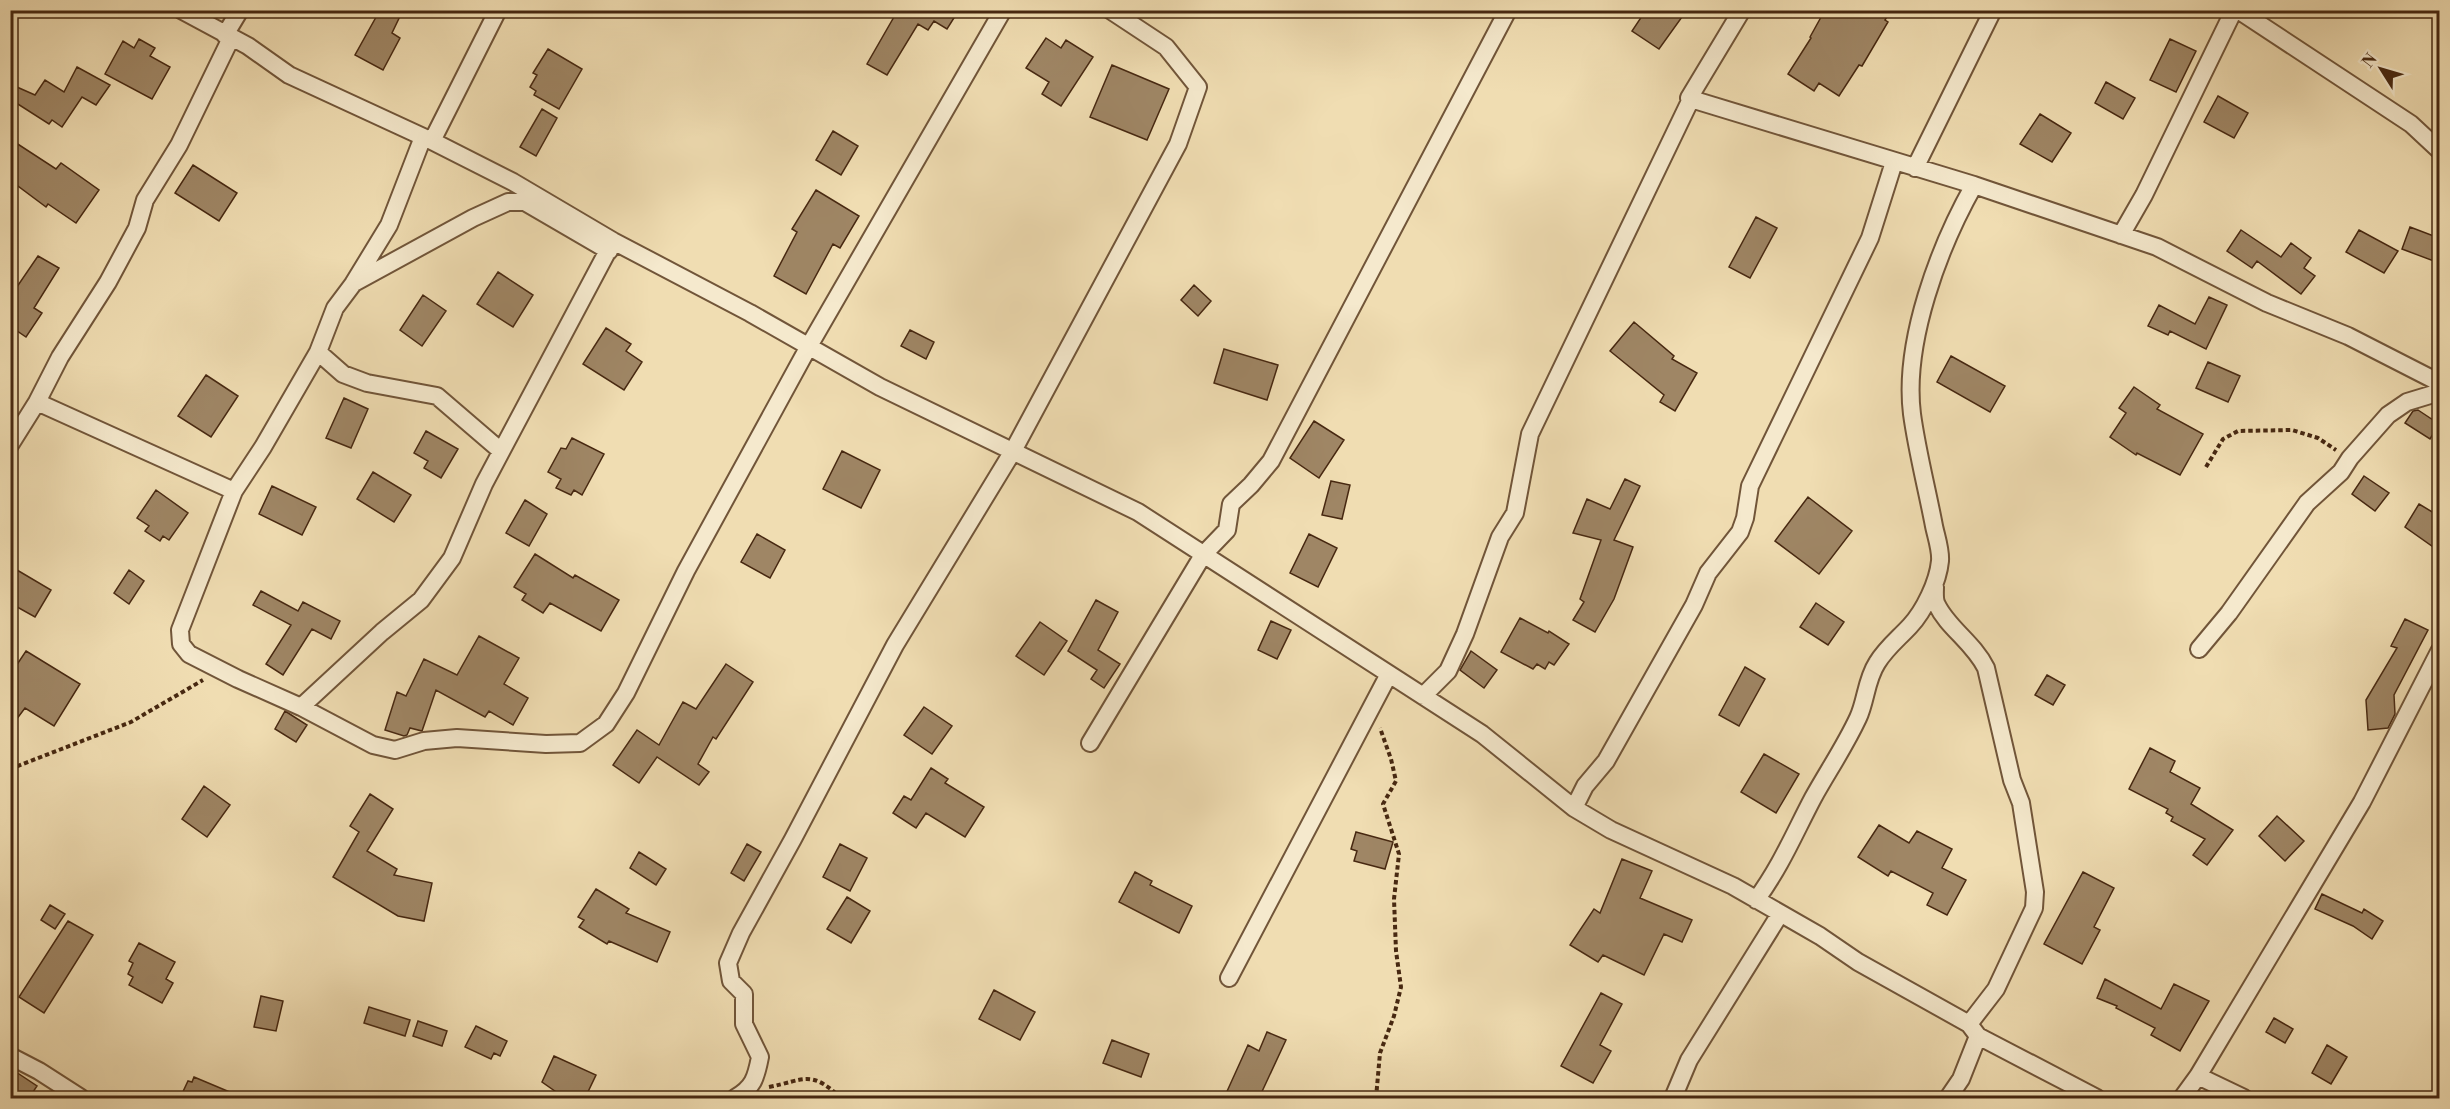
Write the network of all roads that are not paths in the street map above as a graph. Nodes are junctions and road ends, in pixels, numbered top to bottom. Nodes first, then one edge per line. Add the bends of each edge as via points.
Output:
1 (181, 10) edge
2 (240, 10) edge
3 (498, 10) edge
4 (1003, 10) edge
5 (1110, 10) edge
6 (1508, 10) edge
7 (1742, 10) edge
8 (1993, 10) edge
9 (2236, 10) edge
10 (228, 36) junction
11 (1690, 99) junction
12 (427, 139) junction
13 (2439, 151) edge
14 (1894, 162) junction
15 (1915, 168) junction
16 (1974, 185) junction
17 (2121, 235) junction
18 (611, 246) junction
19 (353, 284) junction
20 (809, 346) junction
21 (318, 352) junction
22 (2439, 383) edge
23 (2439, 392) edge
24 (37, 402) junction
25 (10, 446) edge
26 (501, 451) junction
27 (1013, 451) junction
28 (234, 491) junction
29 (1203, 555) junction
30 (1935, 587) junction
31 (2199, 649) dead end
32 (2439, 650) edge
33 (1389, 674) junction
34 (1423, 696) junction
35 (301, 707) junction
36 (1090, 743) dead end
37 (1574, 808) junction
38 (1755, 900) junction
39 (1780, 914) junction
40 (1229, 978) dead end
41 (1973, 1030) junction
42 (10, 1056) edge
43 (2198, 1076) junction
44 (741, 1095) edge
45 (81, 1098) edge
46 (1673, 1098) edge
47 (1948, 1098) edge
48 (2097, 1098) edge
49 (2182, 1098) edge
50 (2244, 1098) edge

1 - 10 street
2 - 10 street
3 - 12 street
4 - 20 street
5 - 27 street via 1166,47 1198,87 1178,144
6 - 29 street via 1271,461 1231,504 1227,530
7 - 11 street
8 - 15 street
9 - 13 street via 2410,124
9 - 17 street
10 - 12 street via 289,75
10 - 24 street via 179,145 145,200 137,228
11 - 14 street
11 - 34 street via 1530,434 1515,513 1500,537 1465,634 1448,671
12 - 18 street via 513,182
12 - 19 street via 389,225
14 - 15 street
14 - 37 street via 1870,238 1750,486 1740,532 1708,573 1606,761 1585,786
15 - 16 street
16 - 17 street
16 - 30 street via 1926,298 1916,336 1912,413 1940,559
17 - 22 street via 2157,247
18 - 19 street via 525,202 508,202
18 - 20 street
18 - 26 street
19 - 21 street via 335,308
20 - 27 street via 880,387
20 - 35 street via 686,571 626,693 606,724 580,744 457,738 424,741 395,750 373,745
21 - 26 street via 343,374 437,396
21 - 28 street
23 - 31 street via 2408,402 2388,415 2341,472 2307,502
24 - 25 street
24 - 28 street
26 - 35 street via 452,558 421,600
27 - 29 street via 1137,512
27 - 44 street via 895,645 728,963 731,981 744,994 744,1024 760,1058 753,1083
28 - 35 street via 180,630 180,644 189,654
29 - 33 street
29 - 36 street
30 - 38 street via 1911,625 1890,644 1876,665 1845,746 1814,796 1775,874
30 - 41 street via 1935,603 1986,668 2012,780 2021,802 2035,892 2034,908
32 - 43 street via 2362,802
33 - 34 street
33 - 40 street
34 - 37 street via 1482,734
37 - 38 street
38 - 39 street
39 - 41 street
39 - 46 street via 1689,1060
41 - 47 street via 1961,1079
41 - 48 street
42 - 45 street
43 - 49 street
43 - 50 street

